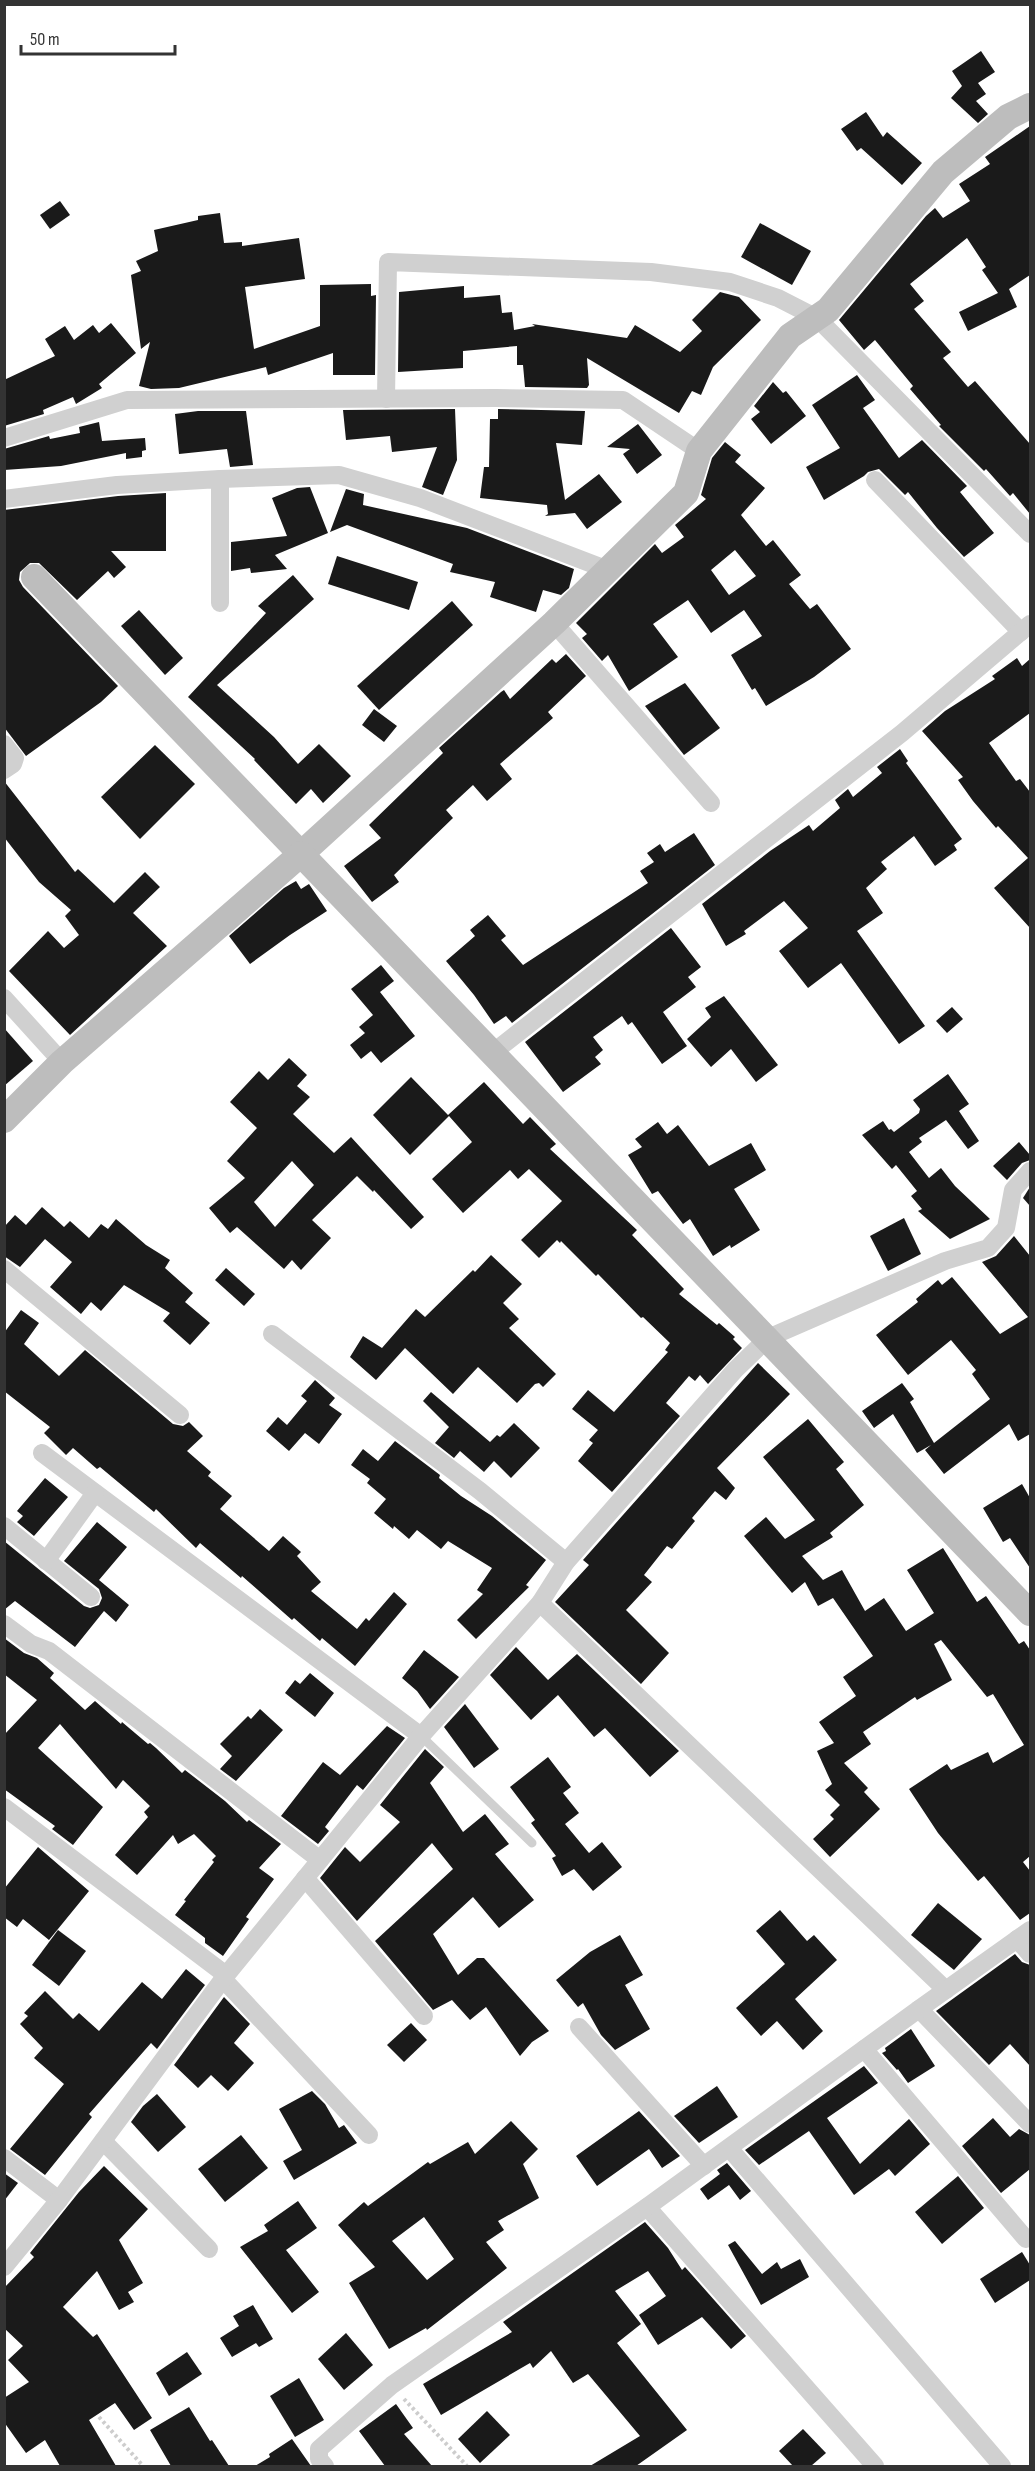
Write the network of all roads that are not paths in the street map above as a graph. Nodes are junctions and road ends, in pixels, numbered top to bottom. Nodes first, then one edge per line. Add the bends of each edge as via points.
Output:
1 (1030, 106) edge
2 (817, 318) junction
3 (386, 399) junction
4 (4, 438) edge
5 (699, 451) junction
6 (220, 479) junction
7 (875, 480) dead end
8 (4, 499) edge
9 (1030, 534) edge
10 (608, 570) junction
11 (34, 577) dead end
12 (220, 603) dead end
13 (554, 623) junction
14 (1026, 628) edge
15 (4, 744) edge
16 (4, 770) edge
17 (711, 803) dead end
18 (302, 855) junction
19 (4, 998) edge
20 (491, 1054) junction
21 (62, 1062) junction
22 (4, 1119) edge
23 (1030, 1171) edge
24 (4, 1269) edge
25 (272, 1334) dead end
26 (768, 1338) junction
27 (180, 1415) dead end
28 (42, 1453) dead end
29 (95, 1493) junction
30 (4, 1526) edge
31 (46, 1561) junction
32 (566, 1562) junction
33 (91, 1597) dead end
34 (540, 1603) junction
35 (1028, 1607) edge
36 (4, 1624) edge
37 (421, 1736) junction
38 (4, 1807) edge
39 (532, 1843) dead end
40 (320, 1860) junction
41 (305, 1878) junction
42 (1024, 1935) edge
43 (1030, 1954) edge
44 (225, 1977) junction
45 (946, 1990) junction
46 (919, 2009) junction
47 (424, 2016) dead end
48 (579, 2027) dead end
49 (864, 2049) junction
50 (1030, 2124) edge
51 (369, 2135) dead end
52 (103, 2141) junction
53 (729, 2148) junction
54 (4, 2158) edge
55 (704, 2166) junction
56 (59, 2200) junction
57 (647, 2207) junction
58 (1026, 2240) dead end
59 (209, 2249) dead end
60 (4, 2267) edge
61 (325, 2466) edge
62 (875, 2466) edge
63 (1002, 2466) edge

1 - 2 street via 1008,117 943,172 828,310
2 - 3 street via 778,298 730,282 651,272 388,262
2 - 5 street via 790,336
2 - 9 street
3 - 4 street via 127,400
3 - 5 street via 623,400
5 - 10 street via 686,493
6 - 8 street via 117,485
6 - 10 street via 339,475 420,498
6 - 12 street
7 - 14 street
10 - 13 street
11 - 18 street
13 - 17 street
13 - 18 street
14 - 20 street via 902,733
15 - 16 street via 15,758
18 - 20 street
18 - 21 street
19 - 21 street
20 - 26 street
21 - 22 street
23 - 26 street via 1013,1190 1006,1228 987,1248 945,1261
24 - 27 street
25 - 32 street via 480,1491
26 - 32 street via 735,1370
26 - 35 street
28 - 29 street
29 - 31 street
29 - 37 street
30 - 31 street
31 - 33 street
32 - 34 street
34 - 37 street
34 - 45 street
36 - 40 street via 31,1644 49,1651
37 - 39 lane
37 - 40 street
38 - 44 street
40 - 41 street
41 - 44 street
41 - 47 street
42 - 43 street
42 - 45 street
44 - 51 street
44 - 52 street
45 - 46 street
46 - 49 street
46 - 50 street
48 - 55 street
49 - 53 street
49 - 58 street
52 - 56 street
52 - 59 street
53 - 55 street
53 - 63 street
54 - 56 street
55 - 57 street
56 - 60 street
57 - 61 street via 392,2385 320,2449 319,2459
57 - 62 street

